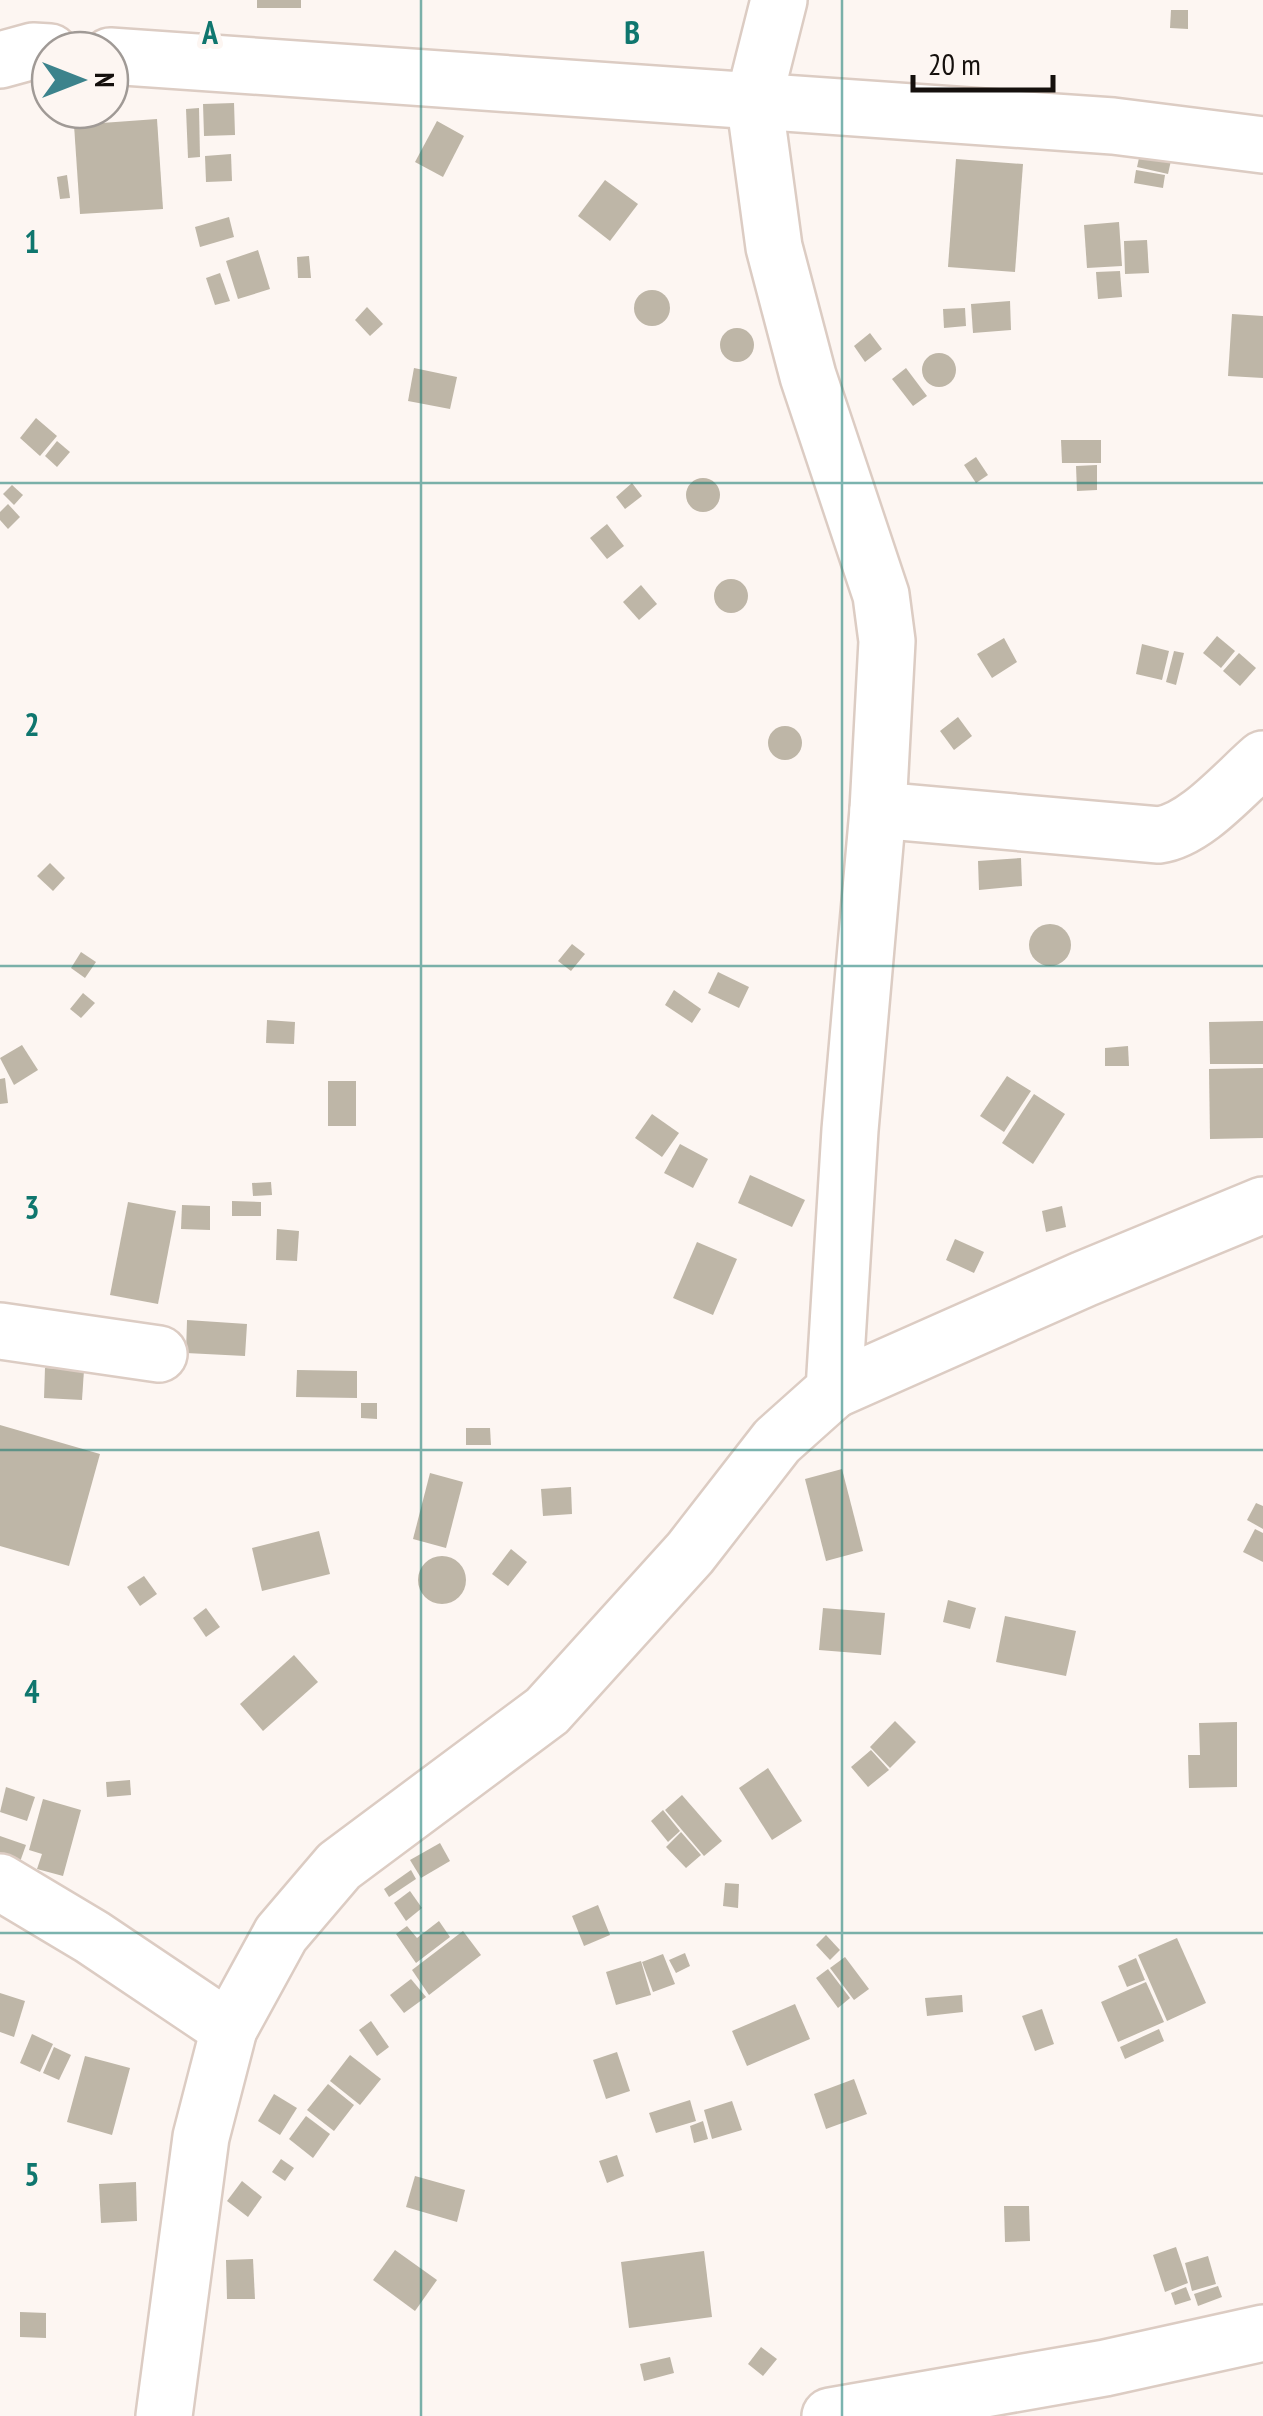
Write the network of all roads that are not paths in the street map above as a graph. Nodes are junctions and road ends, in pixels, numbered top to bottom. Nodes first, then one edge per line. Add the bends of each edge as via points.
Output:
1 (779, 0) edge
2 (30, 52) edge
3 (130, 57) edge
4 (0, 60) edge
5 (754, 99) junction
6 (1263, 145) edge
7 (1263, 758) edge
8 (878, 810) junction
9 (1263, 1205) edge
10 (0, 1331) edge
11 (159, 1354) dead end
12 (834, 1390) junction
13 (0, 1882) edge
14 (229, 2028) junction
15 (1263, 2333) edge
16 (164, 2416) edge
17 (830, 2416) edge

1 - 5 street
2 - 4 street
3 - 5 street
5 - 6 street via 1113,126
5 - 8 street via 774,247 808,376 881,595 887,641
7 - 8 street via 1189,824 1159,835
8 - 12 street
9 - 12 street
10 - 11 street
12 - 14 street via 777,1441 690,1553 547,1711 339,1866 281,1934
13 - 14 street
14 - 16 street via 201,2137
15 - 17 street

